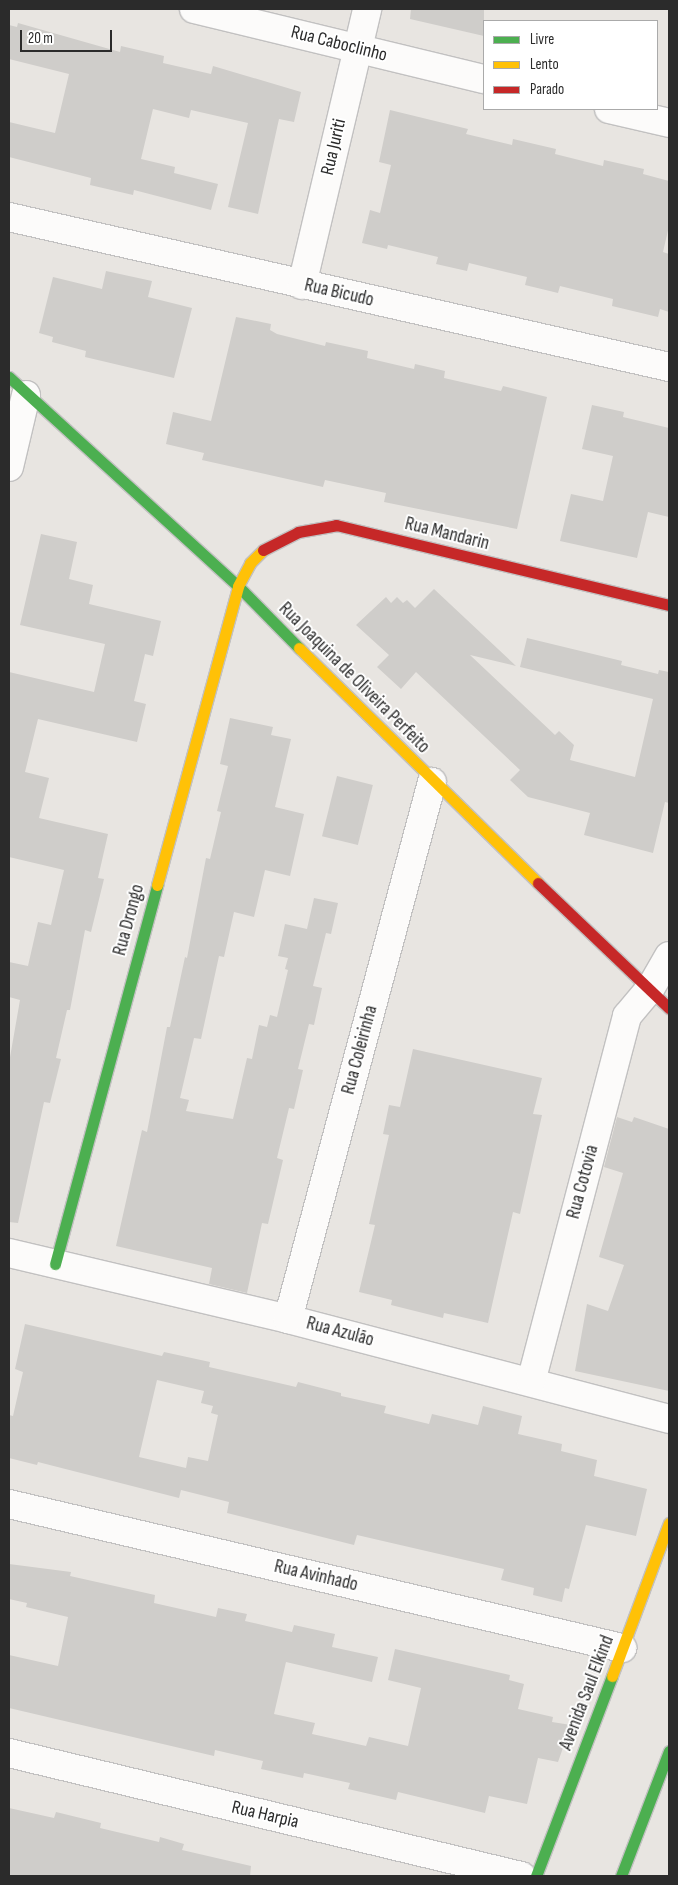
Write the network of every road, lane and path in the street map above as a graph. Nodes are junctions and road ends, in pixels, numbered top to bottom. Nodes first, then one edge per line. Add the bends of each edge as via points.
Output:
1 (194, 9) edge
2 (367, 9) edge
3 (357, 48) junction
4 (483, 79) edge
5 (613, 110) edge
6 (669, 123) edge
7 (9, 217) edge
8 (302, 285) junction
9 (669, 367) edge
10 (18, 386) edge
11 (9, 468) edge
12 (238, 586) junction
13 (669, 605) edge
14 (432, 782) junction
15 (669, 956) edge
16 (650, 989) junction
17 (669, 1008) edge
18 (9, 1253) edge
19 (55, 1264) junction
20 (288, 1319) junction
21 (531, 1382) junction
22 (669, 1419) edge
23 (9, 1504) edge
24 (669, 1523) edge
25 (622, 1648) junction
26 (669, 1751) edge
27 (9, 1754) edge
28 (521, 1876) edge
29 (536, 1876) edge
30 (621, 1876) edge

1 - 3 street, Rua Caboclinho
2 - 3 street, Rua Juriti
3 - 4 street, Rua Caboclinho
3 - 8 street, Rua Juriti
5 - 6 street
7 - 8 street, Rua Bicudo
8 - 9 street, Rua Bicudo
10 - 11 street
10 - 12 street, Rua Joaquina de Oliveira Perfeito
12 - 13 street, Rua Mandarin via 250,563 268,545 298,532 336,525
12 - 14 street, Rua Joaquina de Oliveira Perfeito
12 - 19 street, Rua Drongo
14 - 16 street, Rua Joaquina de Oliveira Perfeito
14 - 20 street, Rua Coleirinha
15 - 16 street, Rua Cotovia
16 - 17 street, Rua Joaquina de Oliveira Perfeito
16 - 21 street, Rua Cotovia via 627,1016
18 - 19 street, Rua Azulão
19 - 20 street, Rua Azulão
20 - 21 street, Rua Azulão
21 - 22 street, Rua Azulão
23 - 25 street, Rua Avinhado
24 - 25 street, Avenida Saul Elkind
25 - 29 street, Avenida Saul Elkind
26 - 30 street
27 - 28 street, Rua Harpia

